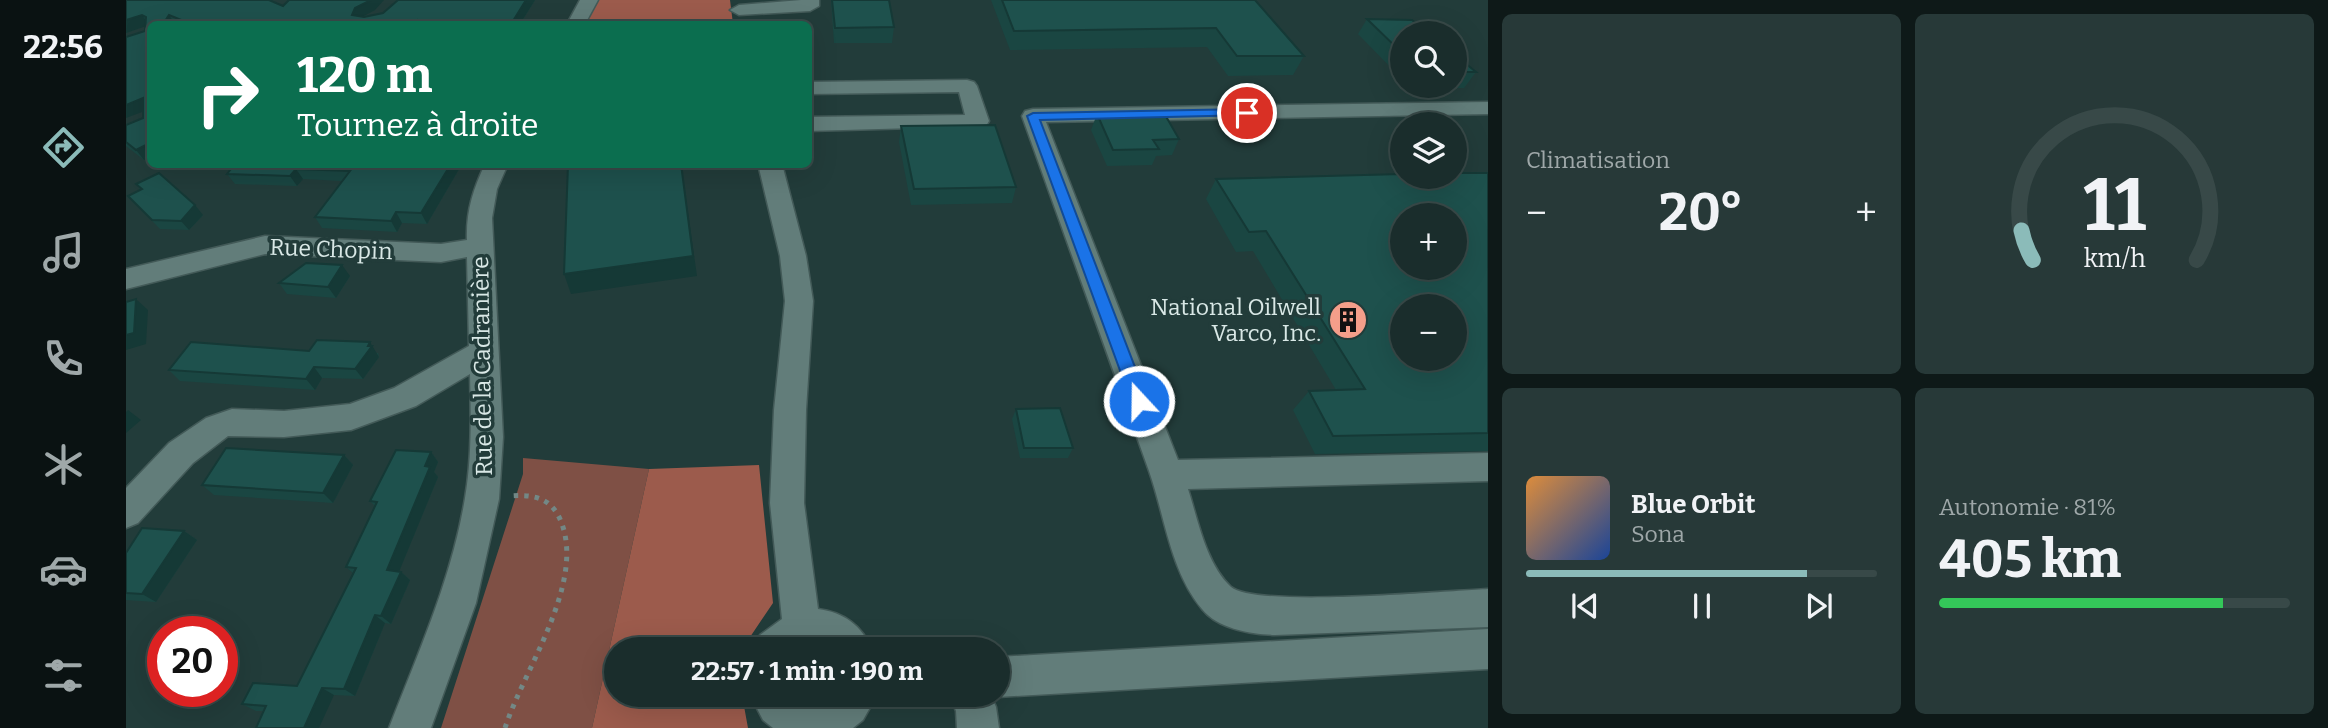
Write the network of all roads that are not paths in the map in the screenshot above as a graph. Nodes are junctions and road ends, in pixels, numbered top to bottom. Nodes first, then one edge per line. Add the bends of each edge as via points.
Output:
1 (589, 0) edge
2 (810, 0) edge
3 (739, 11) edge
4 (578, 21) edge
5 (812, 88) edge
6 (1488, 108) edge
7 (812, 124) edge
8 (495, 168) edge
9 (771, 168) edge
10 (480, 246) junction
11 (132, 281) edge
12 (483, 352) junction
13 (1488, 467) edge
14 (1167, 475) junction
15 (126, 512) edge
16 (1488, 608) edge
17 (788, 637) edge
18 (796, 637) edge
19 (840, 637) edge
20 (1488, 649) edge
21 (1010, 676) edge
22 (777, 707) edge
23 (849, 707) edge
24 (976, 707) edge
25 (822, 726) edge
26 (410, 728) edge
27 (978, 728) edge

1 - 4 street
2 - 3 street via 810,6
5 - 7 street via 967,86 978,121
6 - 14 street via 1033,116
8 - 10 street, Rue de la Cadranière via 480,204
9 - 17 street via 799,301 790,410
10 - 11 street, Rue Chopin via 441,253 265,245
10 - 12 street, Rue de la Cadranière
12 - 15 street via 405,397 351,417 284,424 232,422 217,427 181,453
12 - 26 street, Rue de la Cadranière via 487,437 482,499 457,603
13 - 14 street
14 - 16 street via 1203,582 1226,606 1262,616
18 - 19 street via 826,629
20 - 21 street
22 - 25 street via 803,725
23 - 25 street
24 - 27 street

